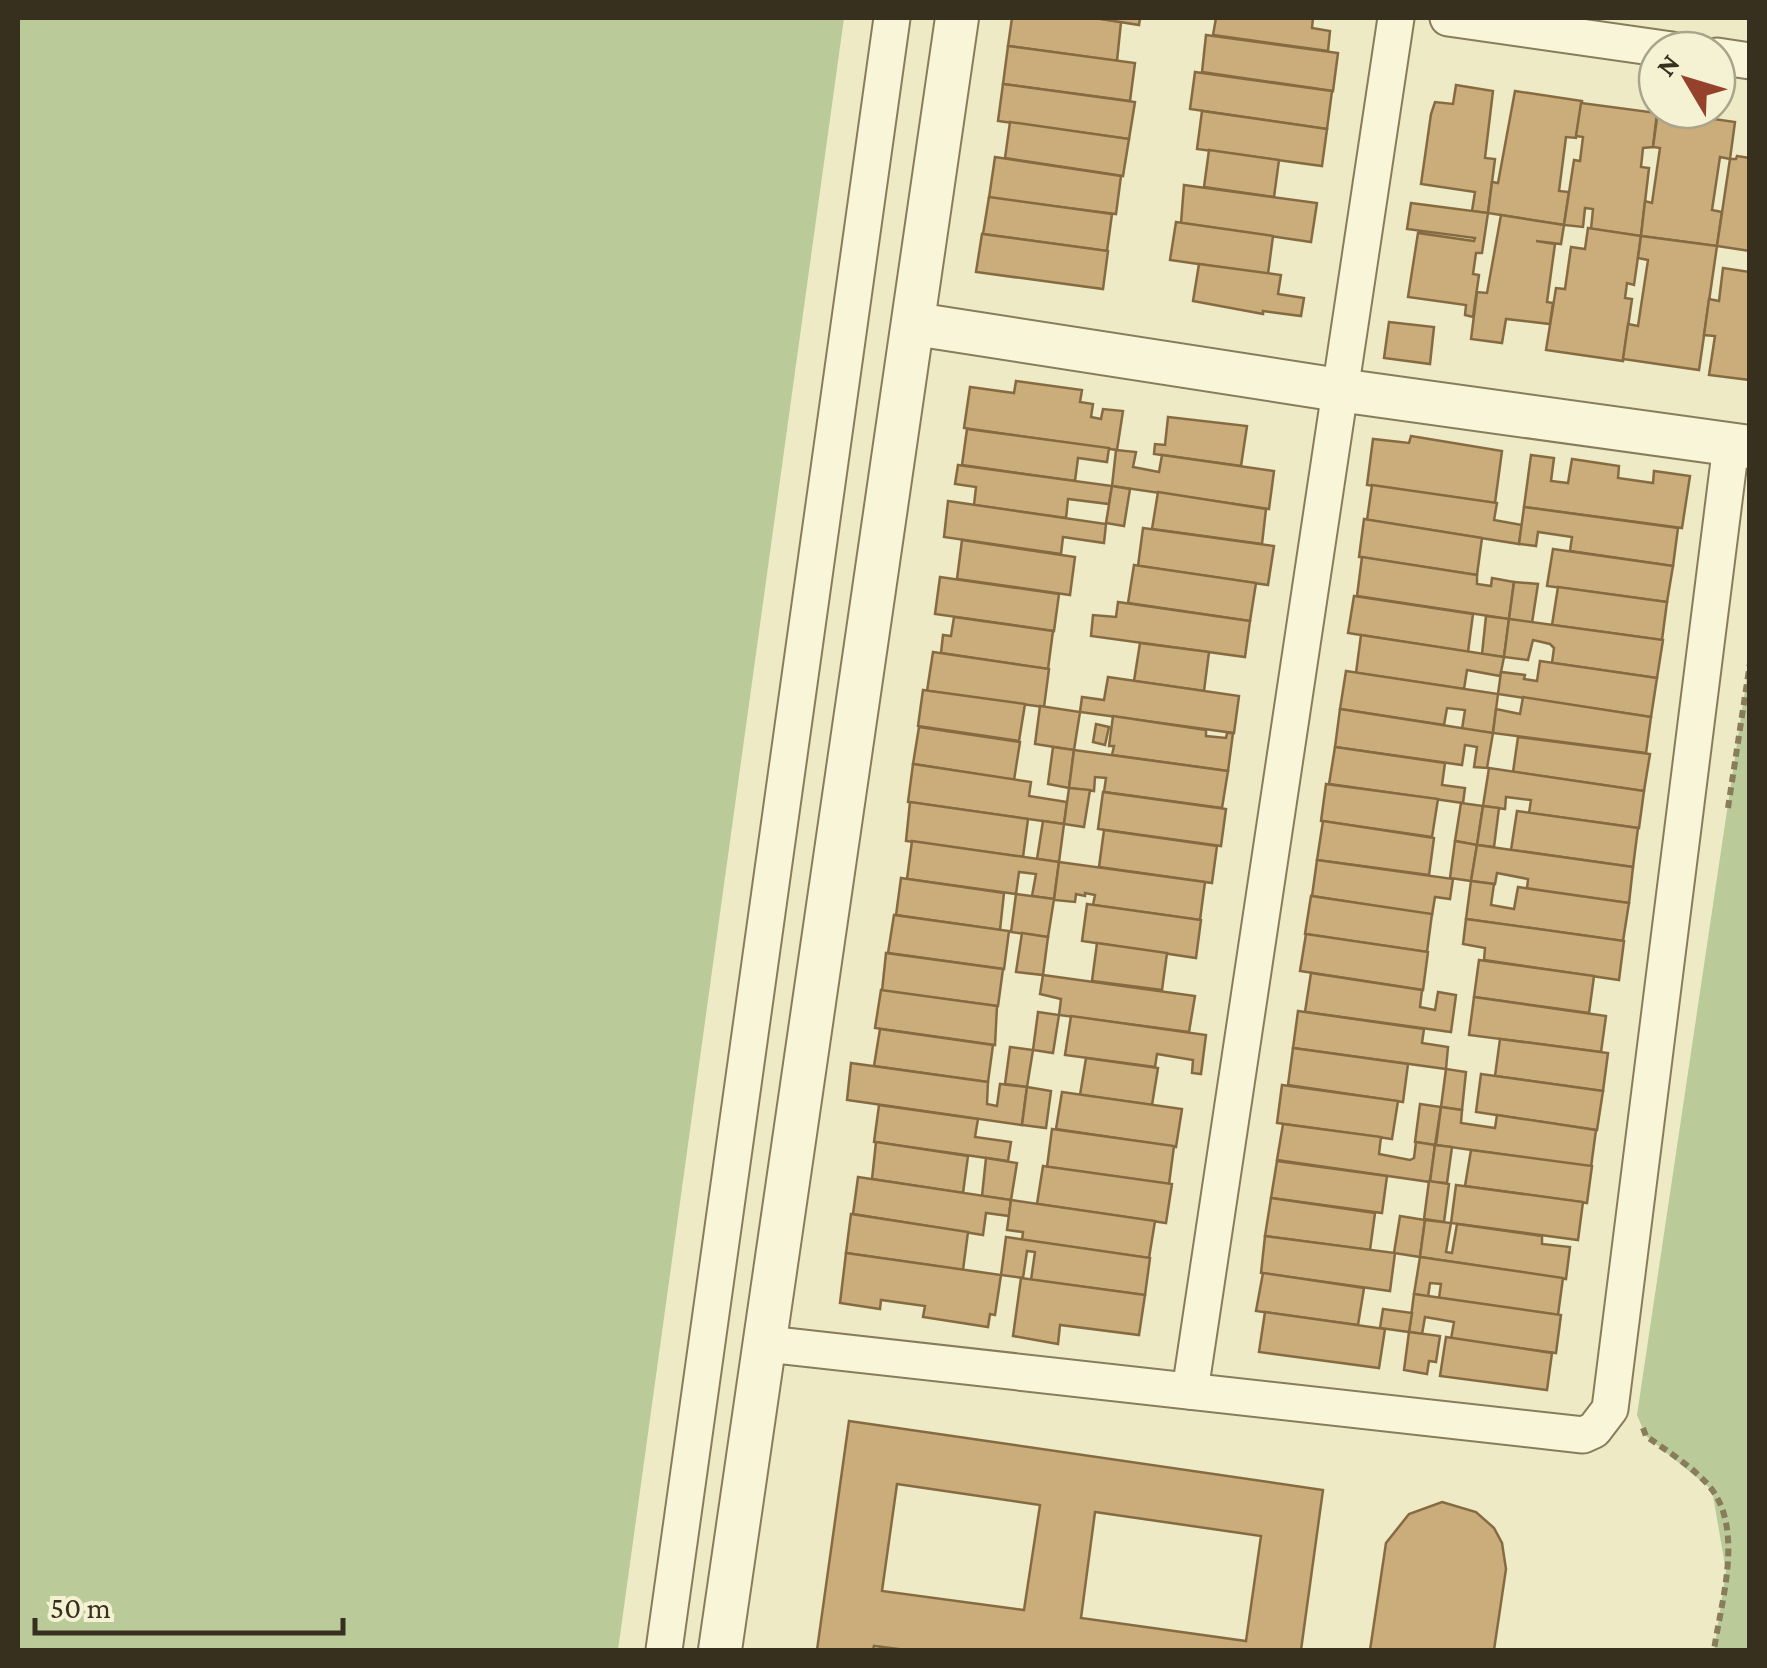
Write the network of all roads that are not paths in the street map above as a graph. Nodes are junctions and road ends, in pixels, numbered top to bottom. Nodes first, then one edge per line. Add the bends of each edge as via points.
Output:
1 (892, 18) edge
2 (958, 18) edge
3 (1396, 18) edge
4 (1448, 18) edge
5 (1637, 45) edge
6 (915, 324) junction
7 (1339, 390) junction
8 (1740, 446) edge
9 (767, 1344) junction
10 (1190, 1391) junction
11 (664, 1650) edge
12 (720, 1650) edge

1 - 11 street
2 - 6 street
3 - 7 street
4 - 5 street
6 - 7 street
6 - 9 street
7 - 8 street
7 - 10 street
8 - 10 street via 1610,1408 1582,1435
9 - 10 street
9 - 12 street

